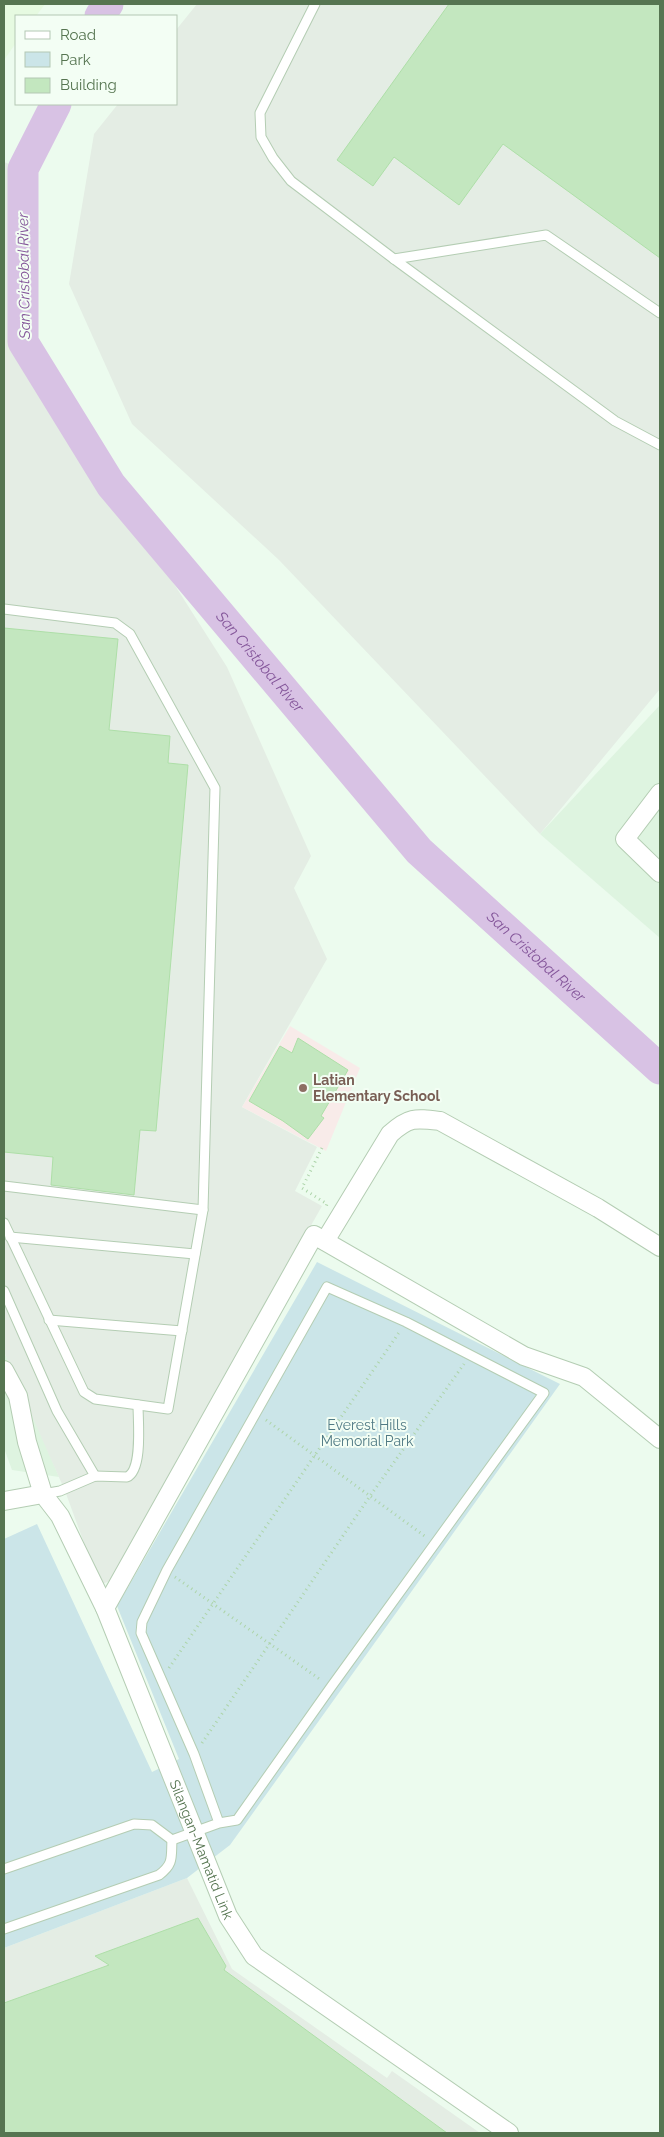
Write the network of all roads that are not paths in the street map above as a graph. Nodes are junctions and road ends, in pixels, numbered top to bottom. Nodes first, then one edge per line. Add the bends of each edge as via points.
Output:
1 (315, 4) edge
2 (394, 259) junction
3 (660, 312) edge
4 (660, 445) edge
5 (4, 610) edge
6 (660, 794) edge
7 (660, 873) edge
8 (4, 1186) edge
9 (203, 1210) junction
10 (4, 1223) edge
11 (10, 1237) junction
12 (319, 1238) junction
13 (660, 1247) edge
14 (195, 1254) junction
15 (4, 1291) edge
16 (4, 1300) edge
17 (15, 1316) junction
18 (49, 1320) junction
19 (182, 1331) junction
20 (4, 1370) edge
21 (138, 1405) junction
22 (660, 1439) edge
23 (95, 1476) junction
24 (43, 1494) junction
25 (4, 1501) edge
26 (105, 1608) junction
27 (219, 1823) junction
28 (194, 1832) junction
29 (172, 1840) junction
30 (4, 1869) edge
31 (4, 1929) edge
32 (509, 2133) edge

1 - 2 lane via 260,113 261,136 291,181
2 - 3 lane via 546,235
2 - 4 lane via 615,421
5 - 9 lane via 115,623 124,628 215,788
6 - 7 street via 625,840
8 - 9 lane
9 - 14 lane
10 - 11 lane
11 - 14 lane
11 - 18 lane
12 - 13 street via 390,1134 403,1123 420,1118 440,1121 598,1208
12 - 22 street via 524,1356 584,1377
12 - 26 street
14 - 19 lane
15 - 17 lane
16 - 17 lane
17 - 23 lane via 57,1411
18 - 19 lane
18 - 21 lane via 84,1392 95,1399
19 - 21 lane via 168,1409
20 - 24 street, Silangan-Mamatid Link via 18,1396 26,1442
21 - 23 lane via 135,1469 127,1477
23 - 24 lane via 60,1491
24 - 25 street
24 - 26 street, Silangan-Mamatid Link via 60,1516
26 - 28 street, Silangan-Mamatid Link
27 - 27 lane via 237,1820 544,1393 406,1322 327,1287 167,1570 142,1622 141,1633 194,1754
27 - 28 lane
28 - 29 lane
28 - 32 street, Silangan-Mamatid Link via 228,1916 254,1956
29 - 30 lane via 152,1825 134,1824
29 - 31 lane via 171,1862 159,1875

